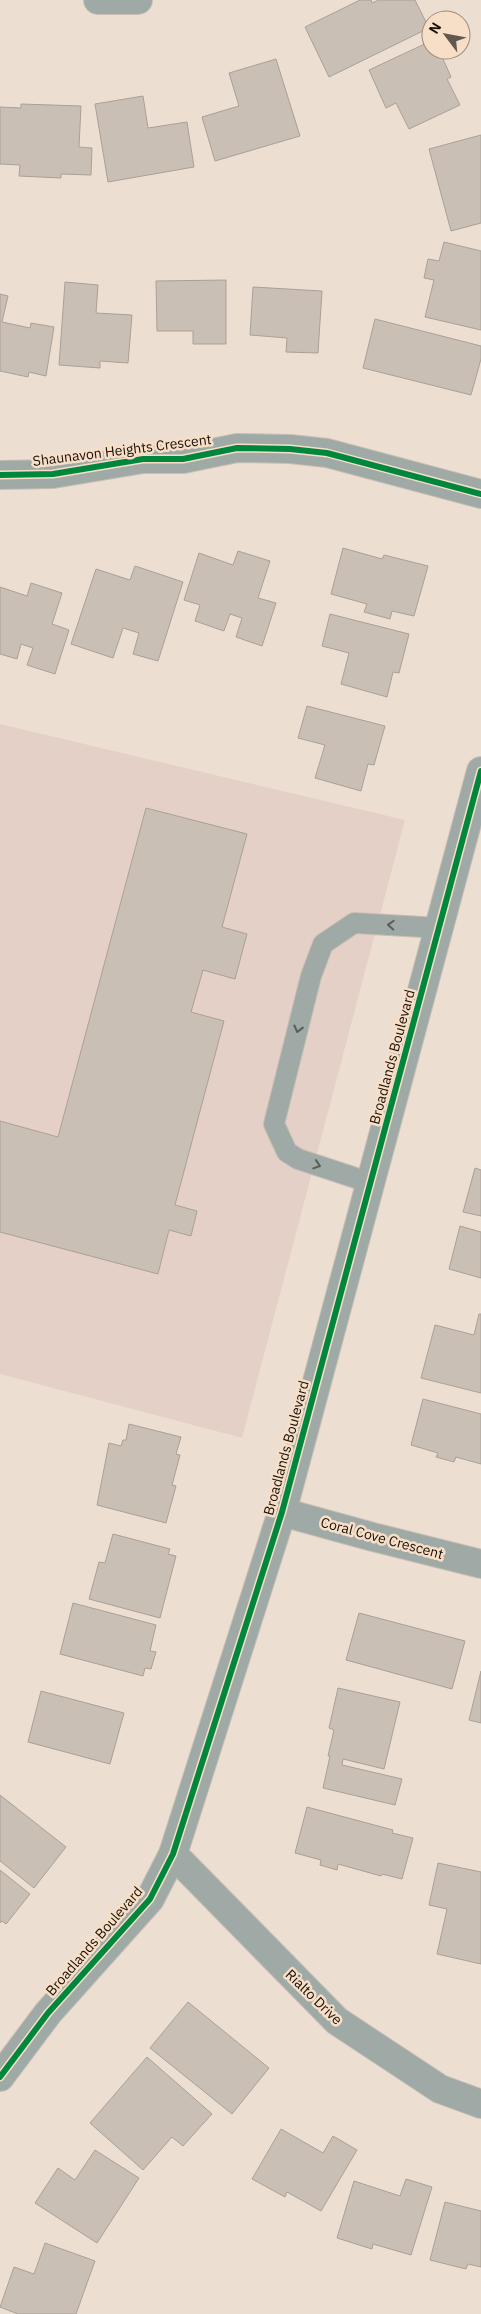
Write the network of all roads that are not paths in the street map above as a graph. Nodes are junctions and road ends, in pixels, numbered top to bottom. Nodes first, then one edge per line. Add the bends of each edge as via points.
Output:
1 (98, 0) edge
2 (138, 0) edge
3 (0, 475) edge
4 (481, 494) edge
5 (481, 771) edge
6 (440, 928) junction
7 (371, 1183) junction
8 (282, 1512) junction
9 (481, 1564) edge
10 (173, 1854) junction
11 (0, 2077) edge
12 (481, 2104) edge

1 - 2 street
3 - 4 street, Shaunavon Heights Crescent via 53,474 143,459 183,459 237,448 290,449 327,453
5 - 6 street, Broadlands Boulevard
6 - 7 street, Broadlands Boulevard
6 -> 7 lane via 354,923 323,944 311,976 274,1124 287,1152 298,1159
7 - 8 street, Broadlands Boulevard
8 - 9 street, Coral Cove Crescent
8 - 10 street, Broadlands Boulevard
10 - 11 street, Broadlands Boulevard via 150,1899 48,2013
10 - 12 street, Rialto Drive via 337,2021 440,2089

